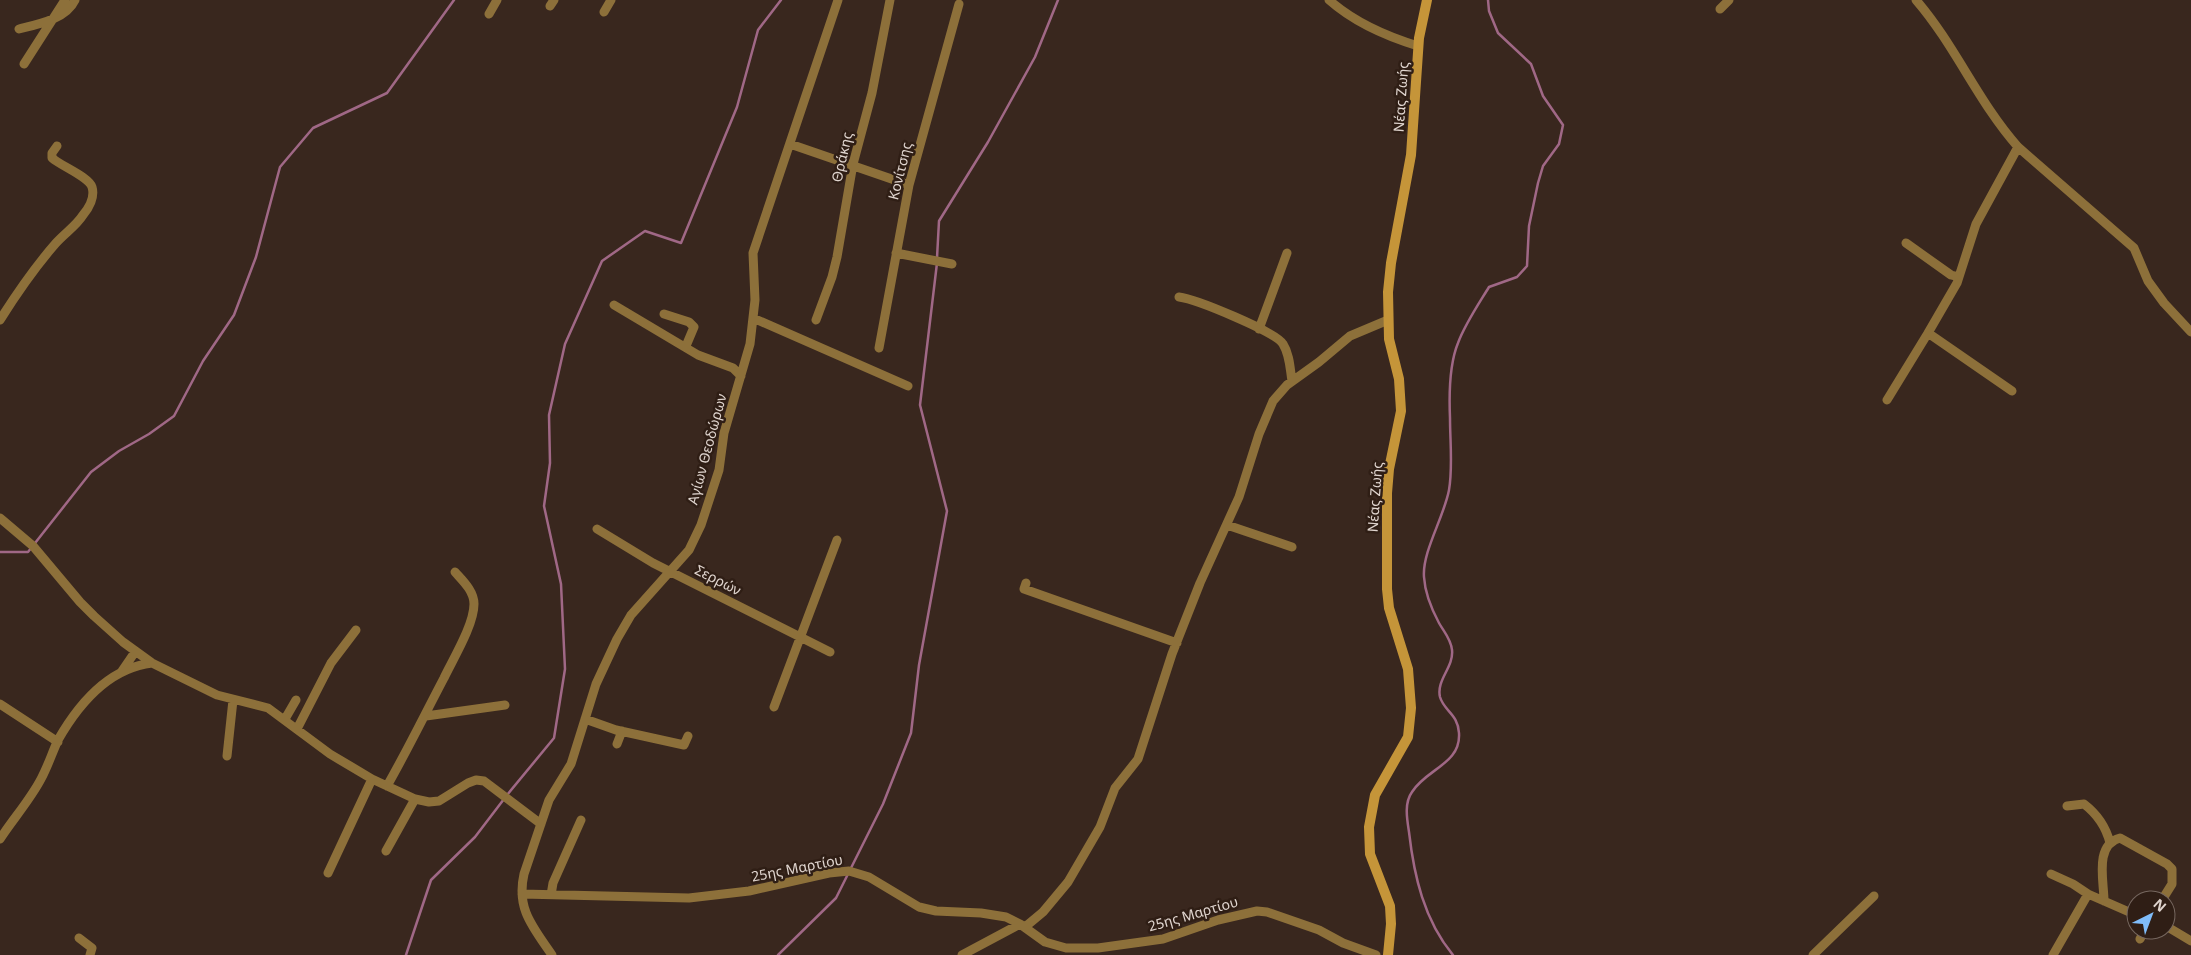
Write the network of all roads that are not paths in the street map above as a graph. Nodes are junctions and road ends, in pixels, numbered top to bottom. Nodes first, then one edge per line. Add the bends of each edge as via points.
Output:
1 (65, 0) edge
2 (76, 0) edge
3 (497, 0) edge
4 (611, 0) edge
5 (838, 0) edge
6 (890, 0) edge
7 (1329, 0) edge
8 (1427, 0) edge
9 (1730, 0) edge
10 (1916, 0) edge
11 (959, 4) dead end
12 (1720, 8) dead end
13 (604, 12) dead end
14 (489, 14) dead end
15 (54, 18) junction
16 (19, 29) dead end
17 (1418, 46) junction
18 (24, 64) dead end
19 (790, 144) junction
20 (58, 146) dead end
21 (2018, 147) junction
22 (853, 164) junction
23 (909, 185) junction
24 (1906, 243) dead end
25 (1287, 252) dead end
26 (896, 253) junction
27 (952, 264) dead end
28 (1959, 277) junction
29 (1179, 297) dead end
30 (614, 305) dead end
31 (664, 314) dead end
32 (753, 318) junction
33 (0, 320) edge
34 (816, 320) dead end
35 (1388, 320) junction
36 (1259, 329) junction
37 (2191, 332) edge
38 (1928, 333) junction
39 (686, 346) junction
40 (879, 348) dead end
41 (742, 376) junction
42 (1292, 381) junction
43 (908, 386) dead end
44 (2012, 391) dead end
45 (1887, 400) dead end
46 (0, 518) edge
47 (1227, 525) junction
48 (597, 528) dead end
49 (838, 540) dead end
50 (1292, 547) dead end
51 (455, 572) dead end
52 (670, 572) junction
53 (1026, 583) dead end
54 (356, 630) dead end
55 (800, 637) junction
56 (1177, 643) junction
57 (135, 652) junction
58 (830, 652) dead end
59 (152, 663) junction
60 (122, 671) junction
61 (233, 700) junction
62 (296, 700) dead end
63 (0, 704) edge
64 (505, 706) dead end
65 (774, 707) dead end
66 (426, 716) junction
67 (285, 719) junction
68 (585, 719) junction
69 (297, 729) junction
70 (622, 731) junction
71 (688, 736) dead end
72 (58, 742) junction
73 (617, 744) dead end
74 (227, 756) dead end
75 (372, 779) junction
76 (388, 786) junction
77 (415, 799) junction
78 (2067, 806) dead end
79 (580, 820) dead end
80 (541, 824) junction
81 (0, 839) edge
82 (2110, 843) junction
83 (386, 851) dead end
84 (328, 873) dead end
85 (2051, 874) dead end
86 (2168, 890) edge
87 (522, 894) junction
88 (2088, 894) junction
89 (551, 895) junction
90 (1874, 896) dead end
91 (2104, 901) junction
92 (2126, 911) edge
93 (1023, 926) junction
94 (2176, 932) edge
95 (79, 938) dead end
96 (2191, 941) edge
97 (90, 955) edge
98 (552, 955) edge
99 (962, 955) edge
100 (1376, 955) edge
101 (1388, 955) edge
102 (1813, 955) edge
103 (2053, 955) edge

1 - 15 street
2 - 15 street via 64,14
3 - 14 street
4 - 13 street
5 - 19 street, Αγίων Θεοδώρων
6 - 22 street, Θράκης via 872,93
7 - 17 street via 1364,25
8 - 17 street, Νέας Ζωής
9 - 12 street
10 - 21 street via 1942,33 1997,121
11 - 23 street, Κονίτσης
15 - 16 street
15 - 18 street
17 - 35 street, Νέας Ζωής via 1411,155 1391,263
19 - 22 street
19 - 32 street, Αγίων Θεοδώρων via 753,253 756,290
20 - 33 street via 52,158 92,185 91,202 84,215 31,274
21 - 28 street via 1976,224
21 - 37 street via 2134,248 2148,280
22 - 23 street
22 - 34 street, Θράκης via 835,264
23 - 26 street, Κονίτσης
24 - 28 street via 1951,275
25 - 36 street
26 - 27 street
26 - 40 street, Κονίτσης
28 - 38 street
29 - 36 street via 1189,298
30 - 39 street
31 - 39 street via 694,327
32 - 41 street, Αγίων Θεοδώρων
32 - 43 street
35 - 42 street via 1350,336
35 - 101 street, Νέας Ζωής via 1402,411 1389,469 1387,589 1389,608 1408,669 1411,708 1408,737 1375,795 1369,826 1370,854 1390,906
36 - 42 street via 1282,342 1288,354
38 - 44 street
38 - 45 street
39 - 41 street via 698,355 733,368
41 - 52 street, Αγίων Θεοδώρων via 724,433 719,470 701,525 689,550
42 - 47 street via 1279,392 1267,413
46 - 57 street via 33,546 80,602
47 - 50 street
47 - 56 street
48 - 52 street, Σερρών
49 - 55 street
51 - 66 street via 471,593 474,611
52 - 55 street, Σερρών
52 - 68 street, Αγίων Θεοδώρων via 624,626 596,684
53 - 56 street via 1024,589
54 - 69 street via 331,663
55 - 58 street, Σερρών
55 - 65 street
56 - 93 street via 1138,758 1115,788 1100,827 1068,882 1042,912
57 - 59 street
57 - 60 street
59 - 60 street
59 - 61 street
60 - 72 street via 83,704
61 - 67 street via 268,708
61 - 74 street
62 - 67 street
63 - 72 street
64 - 66 street
66 - 76 street
67 - 69 street
68 - 70 street
68 - 80 street, Αγίων Θεοδώρων via 571,764 549,800
69 - 75 street
70 - 71 street via 684,745
70 - 73 street
72 - 81 street via 41,779
75 - 76 street
75 - 84 street
76 - 77 street
77 - 80 street via 439,802 468,783 484,781
77 - 83 street
78 - 82 street via 2084,804 2088,807 2104,825
79 - 89 street
80 - 87 street, Αγίων Θεοδώρων via 524,874
82 - 86 street via 2120,838 2167,864 2172,869 2172,884
82 - 91 street via 2103,856
85 - 88 street
87 - 89 street, 25ης Μαρτίου
87 - 98 street, Αγίων Θεοδώρων via 523,908
88 - 91 street
88 - 103 street
89 - 93 street, 25ης Μαρτίου via 697,898 850,871 869,877 919,907 994,914
90 - 102 street
91 - 92 street
93 - 99 street
93 - 100 street, 25ης Μαρτίου via 1045,942 1066,948 1098,948 1164,939 1218,920 1257,911 1319,930
94 - 96 street
95 - 97 street via 92,948

